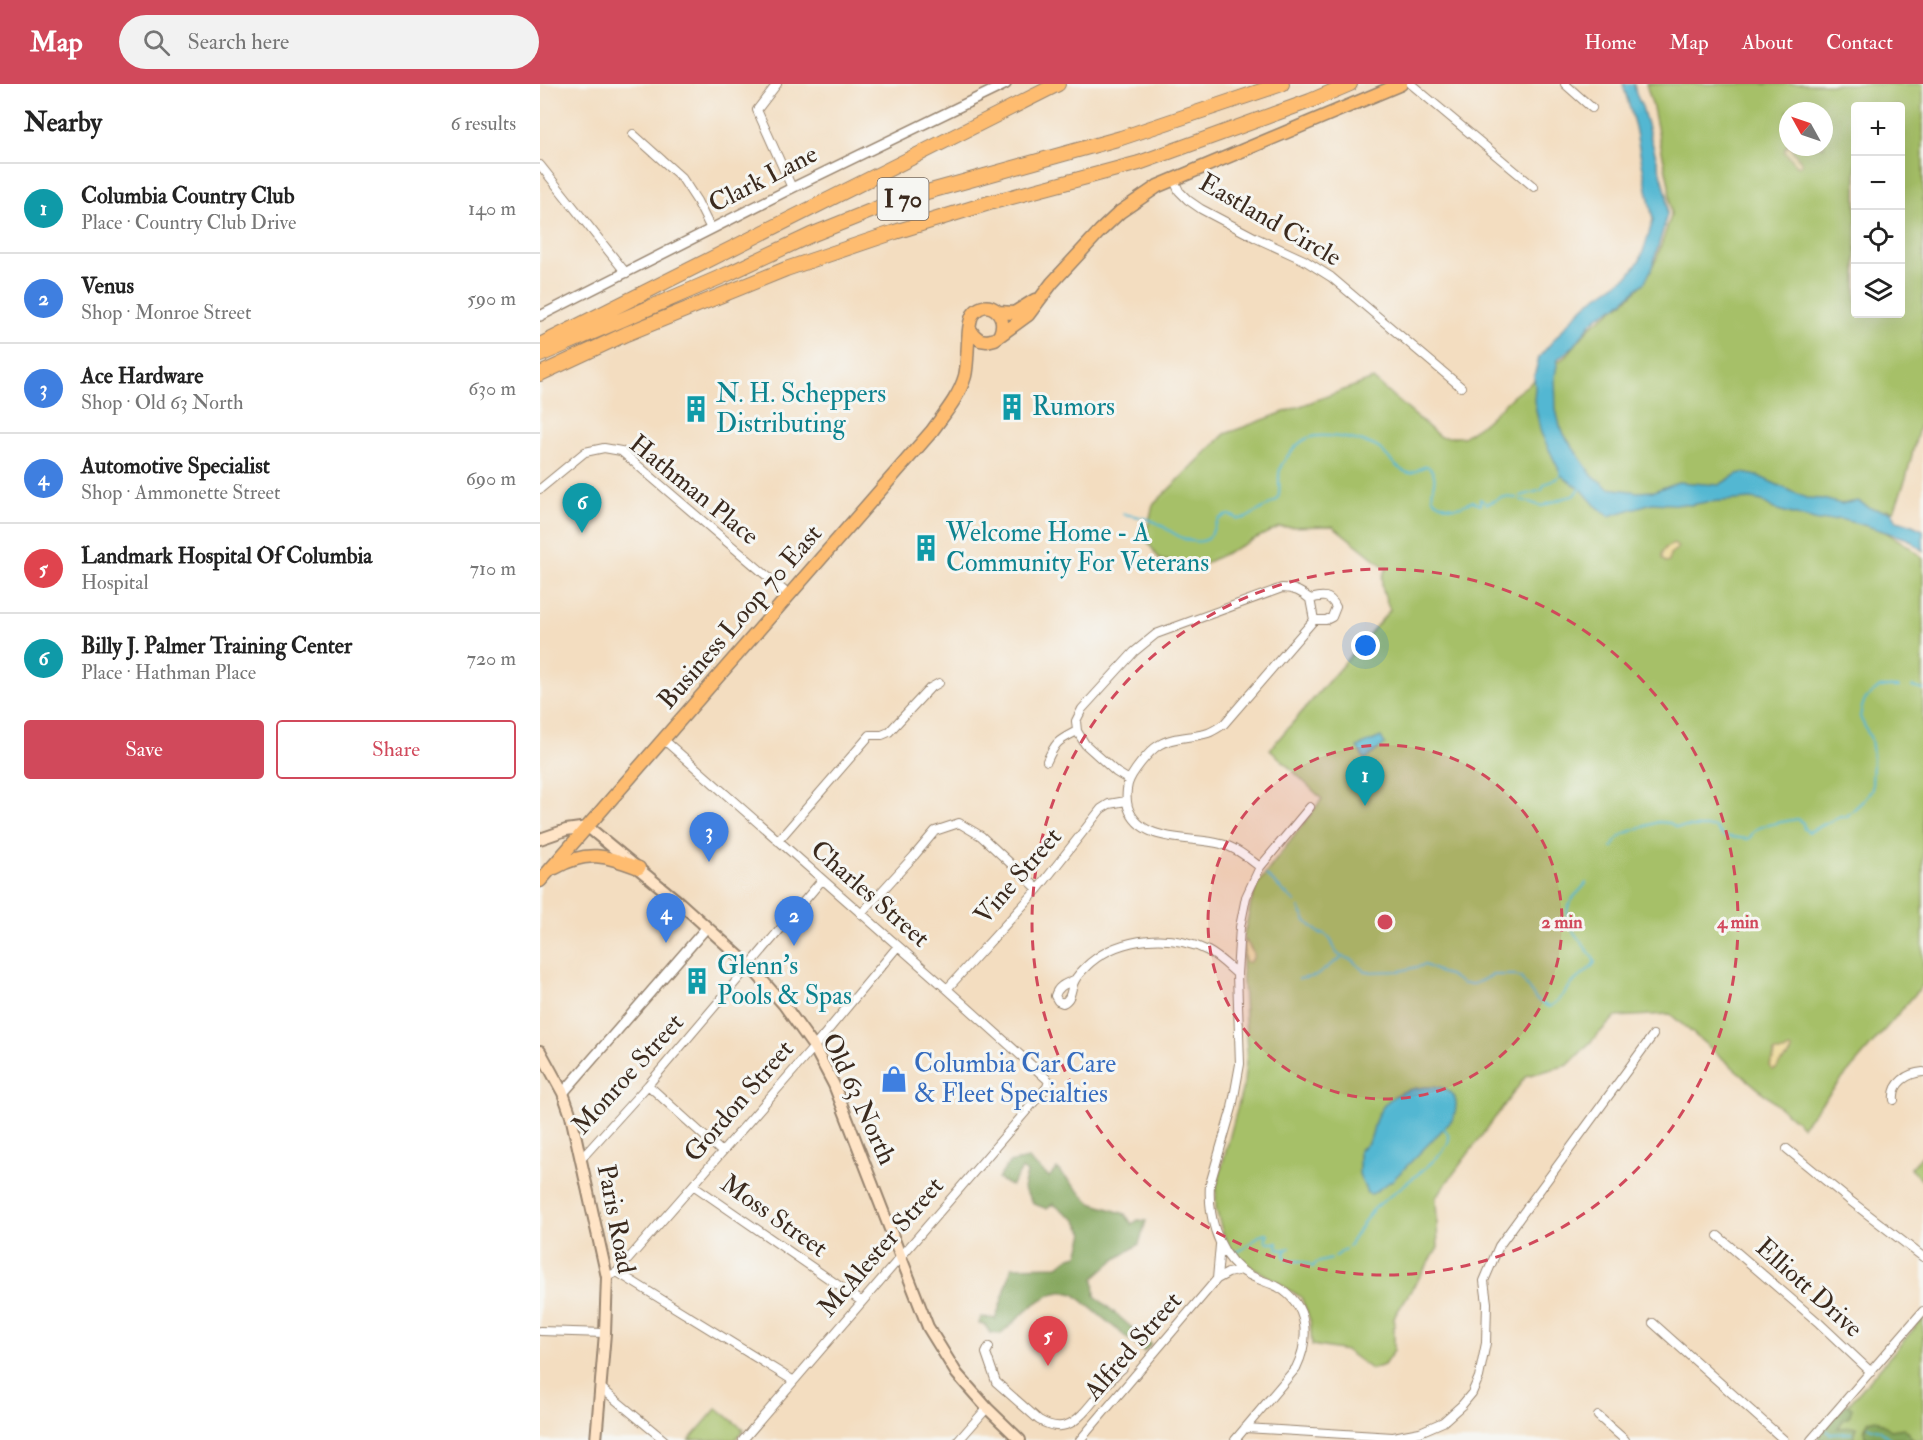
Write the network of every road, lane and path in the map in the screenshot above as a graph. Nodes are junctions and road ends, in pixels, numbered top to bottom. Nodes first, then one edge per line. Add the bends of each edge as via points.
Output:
1 (777, 84) edge
2 (1006, 84) edge
3 (1058, 84) edge
4 (1282, 84) edge
5 (1350, 84) edge
6 (1401, 84) edge
7 (1411, 84) edge
8 (1565, 84) edge
9 (994, 87) edge
10 (1592, 108) dead end
11 (633, 134) dead end
12 (540, 165) edge
13 (1173, 178) junction
14 (1534, 187) dead end
15 (792, 188) junction
16 (711, 229) junction
17 (626, 273) junction
18 (1042, 296) junction
19 (999, 312) junction
20 (540, 315) edge
21 (970, 329) junction
22 (1000, 334) junction
23 (987, 341) junction
24 (540, 345) edge
25 (540, 355) edge
26 (540, 374) edge
27 (964, 376) junction
28 (1461, 387) dead end
29 (540, 489) edge
30 (789, 595) junction
31 (1311, 599) junction
32 (1314, 620) junction
33 (939, 683) dead end
34 (1077, 731) junction
35 (663, 739) junction
36 (1047, 761) dead end
37 (1129, 780) junction
38 (1126, 801) junction
39 (1310, 807) dead end
40 (588, 827) junction
41 (540, 839) edge
42 (778, 841) junction
43 (1260, 867) junction
44 (639, 868) junction
45 (543, 877) edge
46 (822, 880) junction
47 (1038, 889) junction
48 (861, 914) junction
49 (707, 927) junction
50 (898, 946) junction
51 (750, 966) junction
52 (1237, 974) junction
53 (1074, 980) dead end
54 (947, 989) junction
55 (1653, 1035) dead end
56 (814, 1047) junction
57 (540, 1051) edge
58 (1923, 1072) edge
59 (1049, 1081) joint
60 (648, 1085) junction
61 (563, 1093) junction
62 (1894, 1100) dead end
63 (1787, 1149) dead end
64 (722, 1152) junction
65 (582, 1158) junction
66 (693, 1185) junction
67 (1718, 1236) dead end
68 (1221, 1243) junction
69 (901, 1256) junction
70 (1923, 1257) edge
71 (1241, 1270) junction
72 (617, 1272) junction
73 (607, 1277) junction
74 (1217, 1279) junction
75 (861, 1301) junction
76 (1923, 1311) edge
77 (1653, 1323) dead end
78 (540, 1331) edge
79 (605, 1333) junction
80 (989, 1347) dead end
81 (1123, 1368) dead end
82 (1871, 1372) junction
83 (794, 1381) junction
84 (600, 1387) junction
85 (987, 1408) junction
86 (1598, 1416) dead end
87 (1245, 1428) junction
88 (596, 1440) edge
89 (664, 1440) edge
90 (743, 1440) edge
91 (959, 1440) edge
92 (1020, 1440) edge
93 (1080, 1440) edge
94 (1235, 1440) edge
95 (1625, 1440) edge
96 (1784, 1440) edge
97 (1811, 1440) edge

1 - 15 street via 757,110
2 - 9 street, Clark Lane
3 - 24 highway
4 - 25 highway, I 70 via 1121,138 898,200
5 - 26 highway, I 70 via 1139,163 916,225 786,269 626,334
6 - 13 main road
7 - 14 street
8 - 10 street
9 - 15 street, Clark Lane
11 - 16 street via 682,178
12 - 17 street
13 - 18 main road via 1120,212
13 - 28 street, Eastland Circle via 1188,200 1331,277
15 - 16 street, Clark Lane
16 - 17 street, Clark Lane
17 - 20 street, Clark Lane
18 - 19 main road via 1014,313
18 - 22 main road via 1028,315
19 - 21 main road via 993,308 978,309 972,314
19 - 22 main road via 1003,319
21 - 23 main road via 980,340
21 - 27 main road, Business Loop 70 East
22 - 23 main road
23 - 27 main road, Business Loop 70 East
27 - 30 main road, Business Loop 70 East via 957,395 932,431
29 - 30 street, Hathman Place via 585,452 604,448 621,451
30 - 35 main road, Business Loop 70 East
31 - 32 street
31 - 32 street via 1328,597 1336,607 1332,617
31 - 34 street via 1293,588 1282,588 1156,634 1134,652 1083,709
32 - 37 street via 1224,724 1210,732 1161,743 1150,751
33 - 42 street via 930,687 889,732 870,735
34 - 36 street via 1059,740
34 - 37 street via 1085,744
35 - 40 main road, Business Loop 70 East
35 - 42 street, Charles Street
37 - 38 street
38 - 43 street via 1131,817 1142,828 1155,834 1221,844
38 - 47 street, Vine Street via 1101,810
39 - 43 street
40 - 41 main road
40 - 44 main road, Old 63 North
40 - 45 main road, Business Loop 70 East
42 - 46 street, Charles Street
43 - 52 street via 1246,897
44 - 45 main road via 594,855 568,861
44 - 49 main road, Old 63 North
46 - 48 street, Charles Street
46 - 51 street, Monroe Street
47 - 48 street via 981,836 959,823 934,831
47 - 54 street, Vine Street
48 - 50 street, Charles Street
49 - 51 main road, Old 63 North
49 - 61 street
50 - 54 street, Charles Street
50 - 56 street, Gordon Street
51 - 56 main road, Old 63 North
51 - 60 street, Monroe Street
52 - 53 street via 1210,951 1160,939 1121,944 1091,962
52 - 68 street via 1240,1064 1210,1184 1209,1205
54 - 59 street, Charles Street
55 - 87 street via 1499,1246 1484,1281 1487,1304 1483,1364 1472,1393 1462,1405 1432,1428 1393,1437
56 - 64 street, Gordon Street
56 - 69 main road, Old 63 North via 834,1085
57 - 61 main road, Paris Road
58 - 62 street via 1905,1077 1894,1092
59 - 69 street, McAlester Street
60 - 64 street
60 - 65 street, Monroe Street
61 - 65 main road, Paris Road
63 - 70 street
64 - 66 street, Gordon Street
65 - 73 main road, Paris Road
66 - 72 street, Gordon Street
66 - 75 street, Moss Street
67 - 82 street, Elliott Drive
68 - 71 street
68 - 74 street
69 - 75 street, McAlester Street
69 - 85 main road, Old 63 North via 928,1327 957,1374
71 - 74 street, Alfred Street
71 - 87 street via 1278,1287 1296,1302 1305,1342 1296,1368
72 - 73 street, Gordon Street
72 - 83 street
73 - 79 main road, Paris Road
74 - 93 street, Alfred Street
75 - 83 street, McAlester Street
76 - 82 street
77 - 96 street
78 - 79 street
79 - 84 main road, Paris Road
80 - 81 street via 986,1353 996,1382 1039,1420 1057,1426 1076,1420
82 - 97 street
83 - 90 street, McAlester Street
84 - 88 main road, Paris Road
84 - 89 street
85 - 91 street
85 - 92 main road, Old 63 North
86 - 95 street
87 - 94 street

